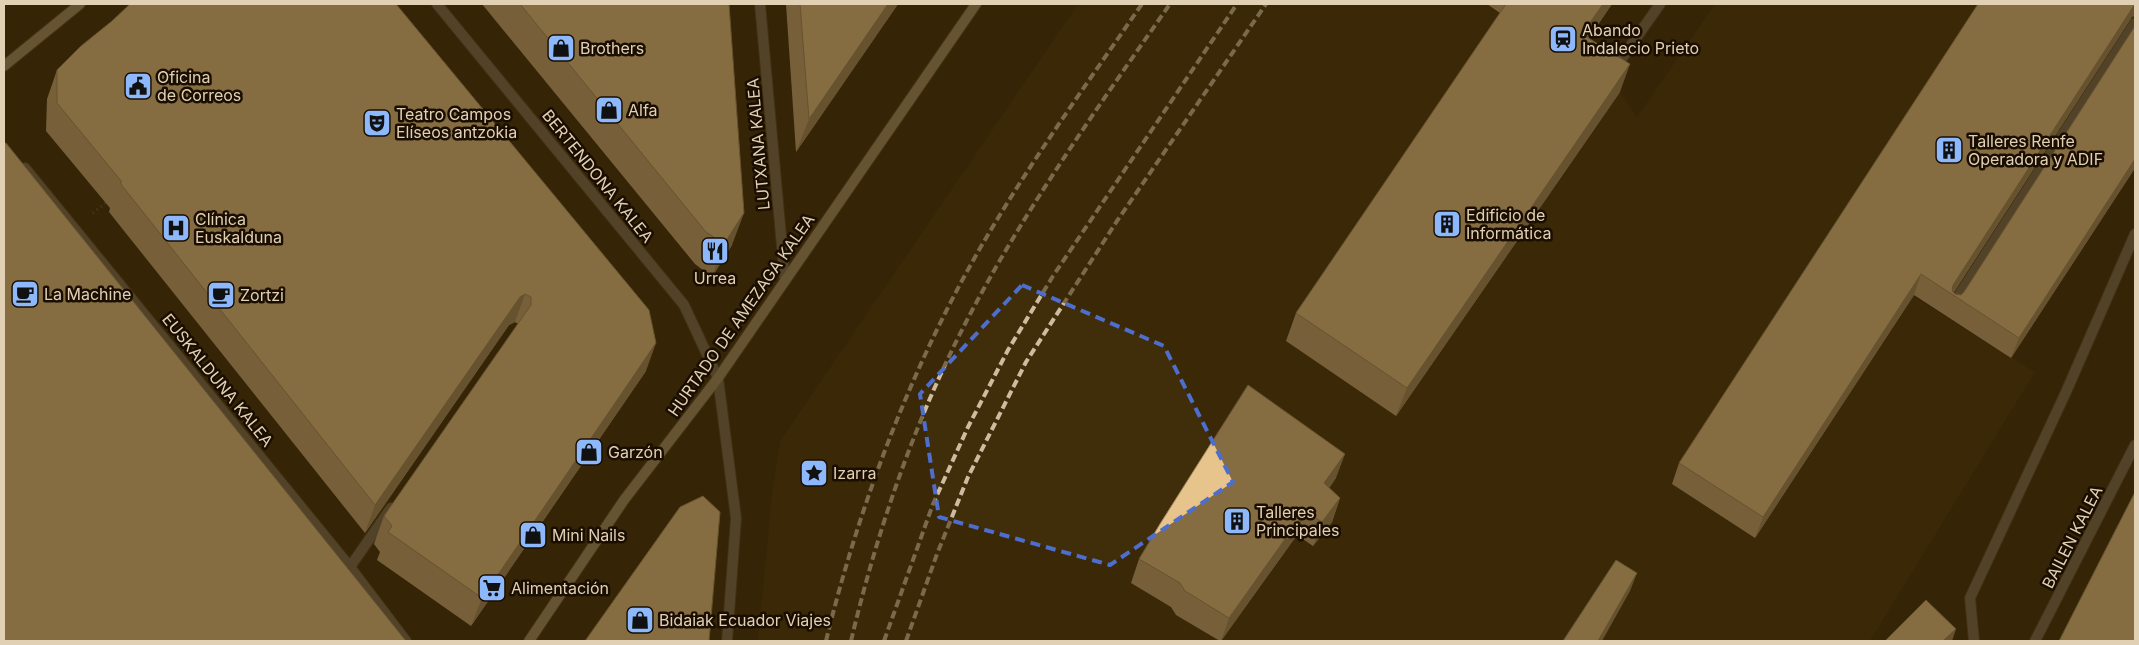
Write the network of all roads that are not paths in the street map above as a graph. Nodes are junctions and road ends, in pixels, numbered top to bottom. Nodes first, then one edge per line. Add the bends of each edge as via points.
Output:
1 (80, 4) edge
2 (437, 4) edge
3 (760, 4) edge
4 (976, 4) edge
5 (1660, 4) edge
6 (2135, 23) edge
7 (1620, 61) edge
8 (4, 66) edge
9 (18, 159) edge
10 (2135, 234) edge
11 (785, 280) junction
12 (1950, 309) edge
13 (718, 378) junction
14 (2135, 446) edge
15 (396, 502) edge
16 (350, 567) junction
17 (406, 641) edge
18 (529, 641) edge
19 (727, 641) edge
20 (1974, 641) edge
21 (2035, 641) edge

1 - 8 street
2 - 13 street, BERTENDONA KALEA via 684,305
3 - 11 street, LUTXANA KALEA
4 - 11 street, HURTADO DE AMEZAGA KALEA
5 - 7 street
6 - 12 street
9 - 16 street, EUSKALDUNA KALEA
10 - 20 street via 1970,598
11 - 13 street, HURTADO DE AMEZAGA KALEA
13 - 18 street, HURTADO DE AMEZAGA KALEA via 624,500
13 - 19 street, BERTENDONA KALEA via 736,518
14 - 21 street, BAILEN KALEA
15 - 16 street
16 - 17 street, EUSKALDUNA KALEA

